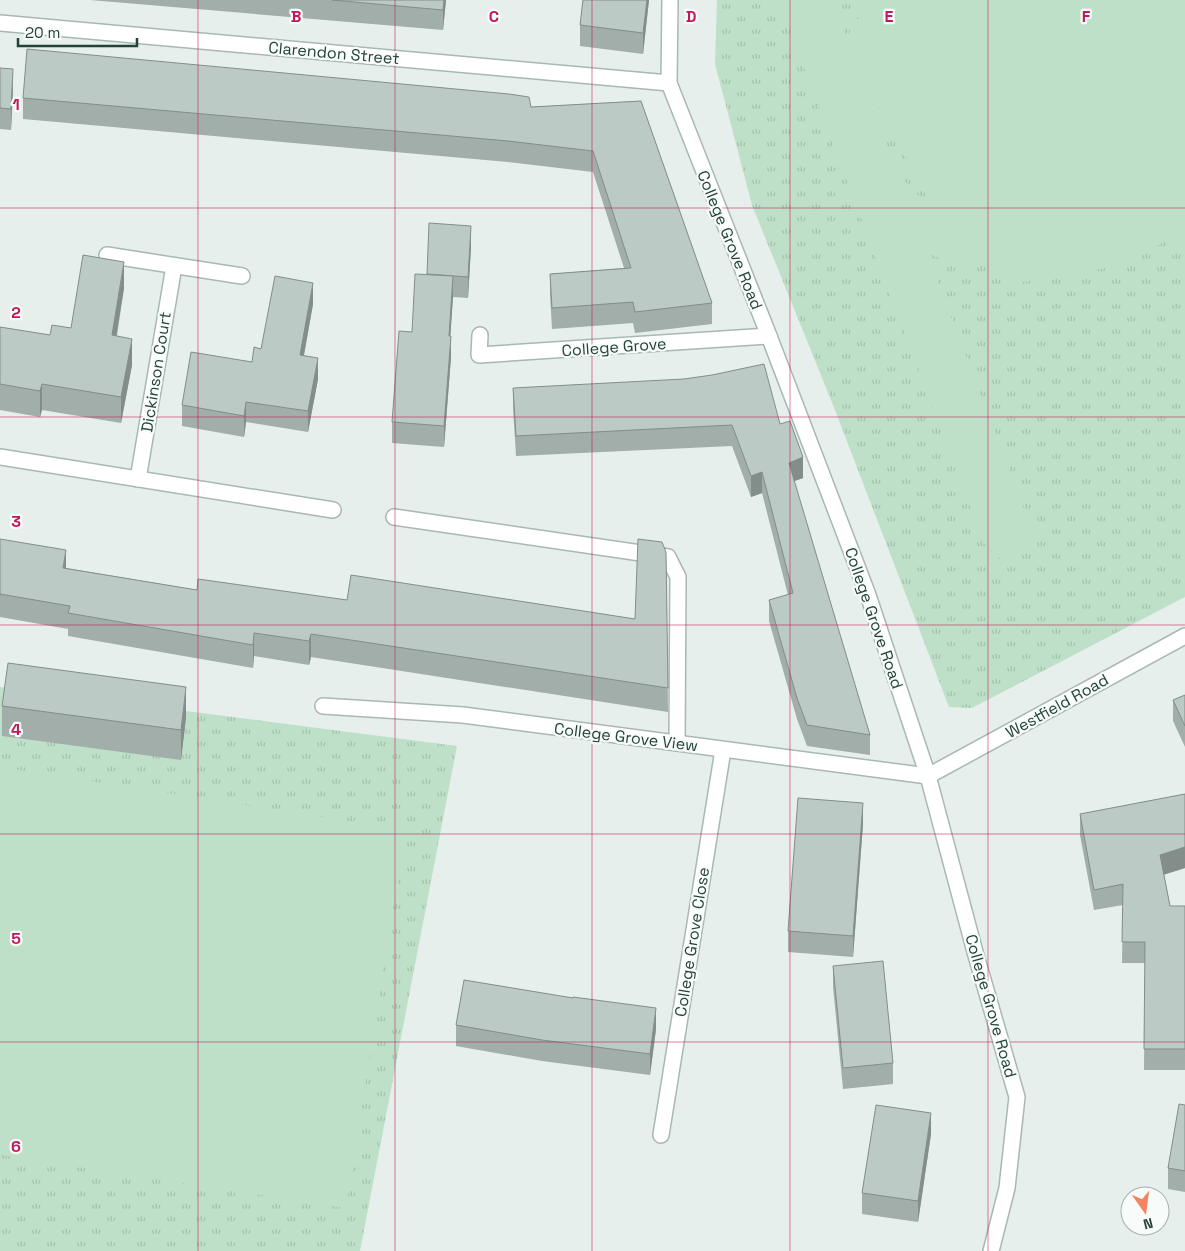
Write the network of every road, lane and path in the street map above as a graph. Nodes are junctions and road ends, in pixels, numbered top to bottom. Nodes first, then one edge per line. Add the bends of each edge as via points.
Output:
1 (670, 0) edge
2 (0, 23) edge
3 (669, 83) junction
4 (107, 255) dead end
5 (174, 266) junction
6 (242, 276) dead end
7 (480, 335) dead end
8 (769, 336) junction
9 (0, 458) edge
10 (138, 479) junction
11 (333, 510) dead end
12 (394, 518) dead end
13 (1185, 636) edge
14 (323, 706) dead end
15 (677, 743) junction
16 (724, 750) junction
17 (928, 776) junction
18 (661, 1135) dead end
19 (991, 1251) edge

1 - 3 street, College Grove Road
2 - 3 street, Clarendon Street
3 - 8 street, College Grove Road
4 - 5 street
5 - 6 street
5 - 10 street, Dickinson Court
7 - 8 street, College Grove via 479,355
8 - 17 street, College Grove Road via 868,595
9 - 10 street
10 - 11 street
12 - 15 street via 668,557 678,577
13 - 17 street, Westfield Road
14 - 15 street, College Grove View via 463,715
15 - 16 street, College Grove View
16 - 17 street, College Grove View
16 - 18 street, College Grove Close
17 - 19 street, College Grove Road via 1017,1097 1007,1188

